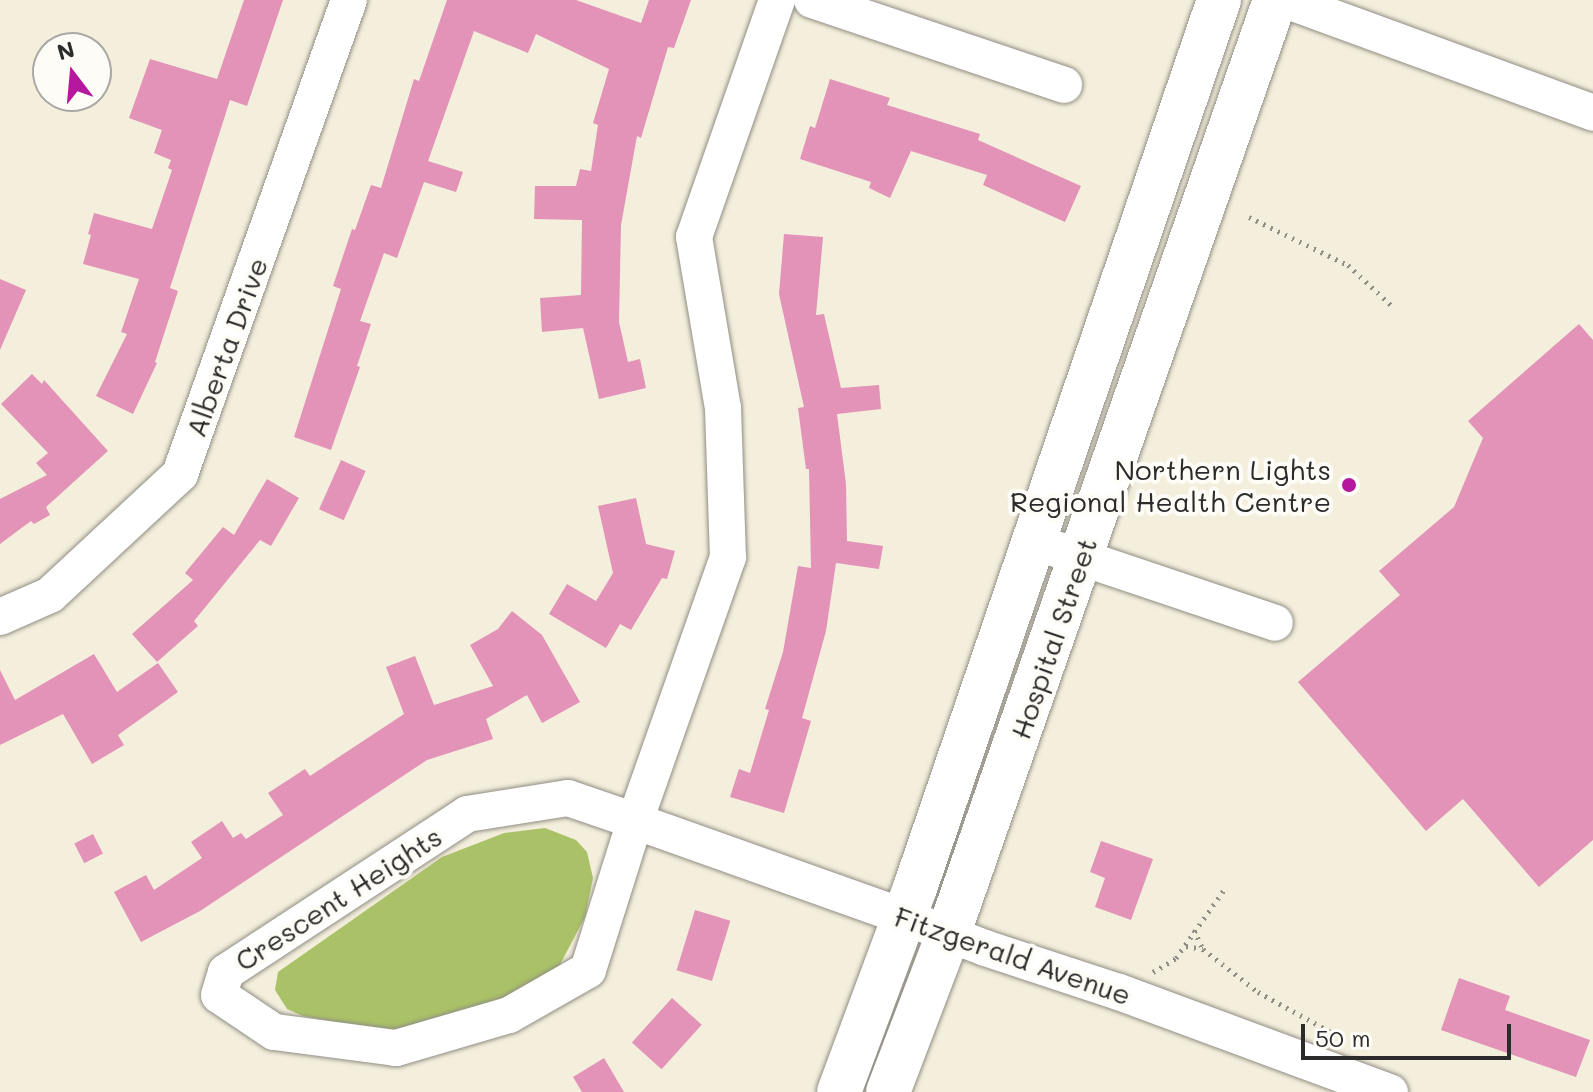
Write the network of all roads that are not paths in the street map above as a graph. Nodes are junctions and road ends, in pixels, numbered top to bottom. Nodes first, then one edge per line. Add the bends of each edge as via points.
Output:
1 (349, 0) edge
2 (777, 0) edge
3 (812, 0) edge
4 (1219, 0) edge
5 (1275, 0) edge
6 (1285, 0) edge
7 (1064, 85) dead end
8 (1593, 113) edge
9 (1035, 542) junction
10 (1082, 556) junction
11 (0, 617) edge
12 (1275, 623) dead end
13 (635, 821) junction
14 (904, 917) junction
15 (948, 935) junction
16 (1343, 1080) edge
17 (839, 1092) edge
18 (888, 1092) edge
19 (1390, 1092) edge

1 - 11 street, Alberta Drive via 180,474 50,595
2 - 13 street, Crescent Heights via 694,237 723,408 728,557
3 - 7 street
4 - 9 main road, Hospital Street
5 - 10 main road, Hospital Street
6 - 8 street
9 - 10 street
9 - 14 main road, Hospital Street
10 - 12 street
10 - 15 main road, Hospital Street
13 - 13 street, Crescent Heights via 568,798 467,814 226,972 219,995 274,1032 396,1048 509,1015 588,970
13 - 14 street, Fitzgerald Avenue
14 - 15 street, Fitzgerald Avenue
14 - 17 main road, Hospital Street
15 - 16 street, Fitzgerald Avenue via 1119,992
15 - 18 main road, Hospital Street
16 - 19 street, Fitzgerald Avenue

